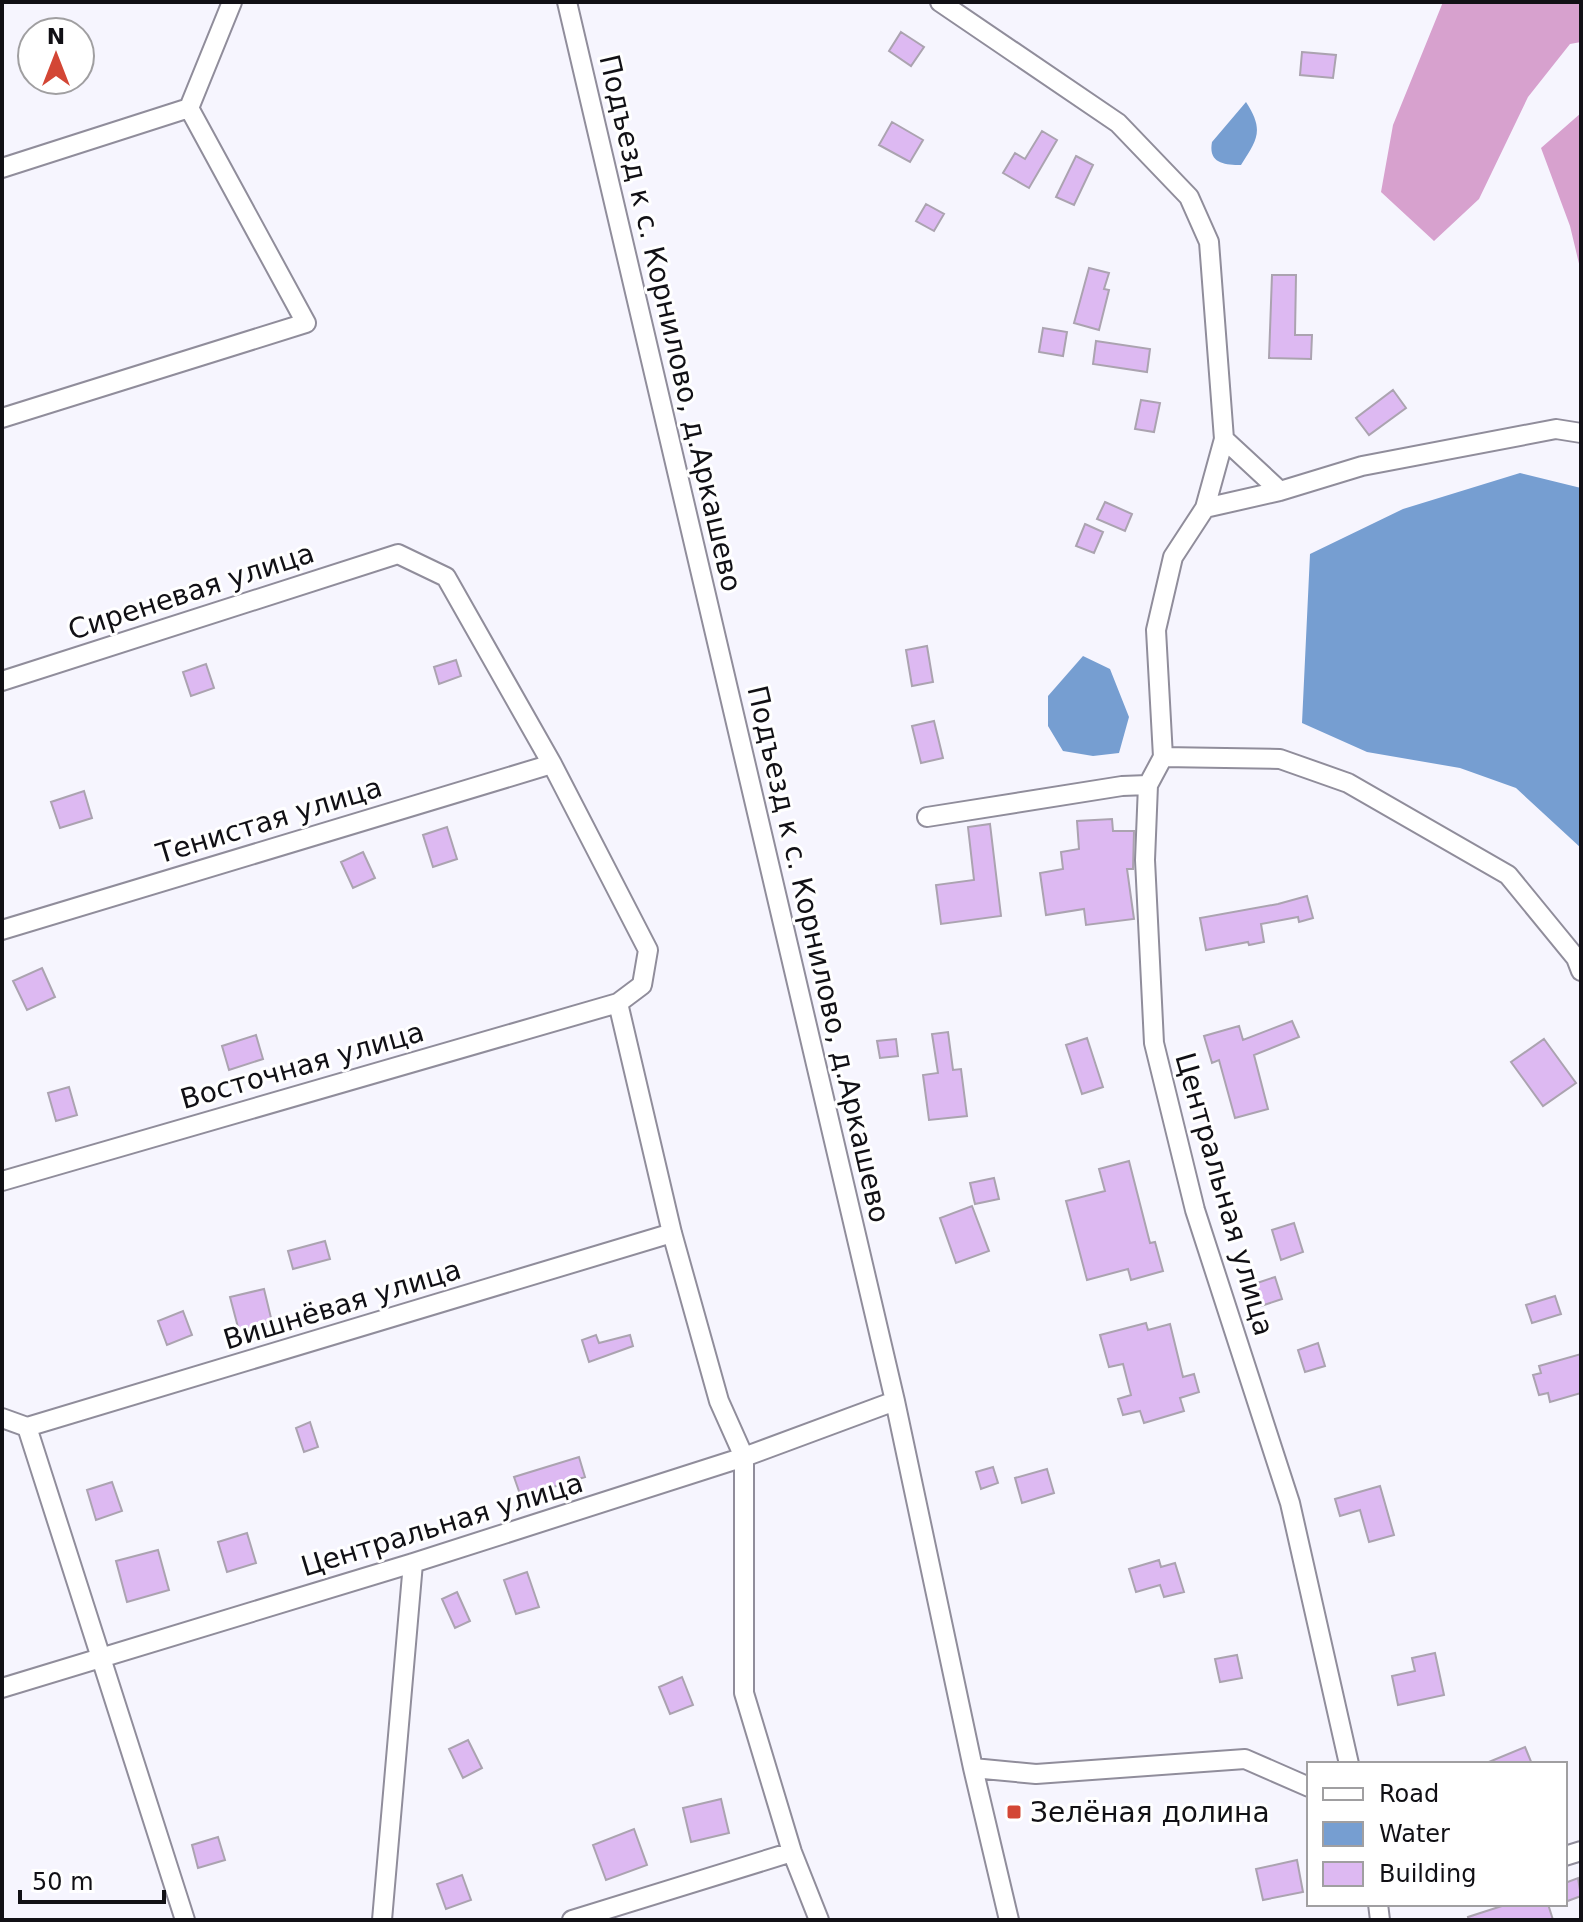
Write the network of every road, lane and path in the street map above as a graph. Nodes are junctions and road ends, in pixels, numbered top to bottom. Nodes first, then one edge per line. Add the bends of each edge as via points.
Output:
1 (232, 2) edge
2 (567, 2) edge
3 (940, 2) edge
4 (189, 108) junction
5 (2, 168) edge
6 (2, 418) edge
7 (1581, 433) edge
8 (1224, 439) junction
9 (1280, 491) junction
10 (1205, 508) junction
11 (2, 681) edge
12 (1163, 757) junction
13 (552, 764) junction
14 (1148, 785) junction
15 (927, 817) dead end
16 (2, 930) edge
17 (1581, 971) edge
18 (618, 1003) junction
19 (2, 1181) edge
20 (672, 1233) junction
21 (895, 1401) junction
22 (2, 1418) edge
23 (27, 1427) junction
24 (744, 1457) junction
25 (413, 1563) junction
26 (101, 1659) junction
27 (2, 1688) edge
28 (1349, 1762) edge
29 (973, 1768) junction
30 (1307, 1786) edge
31 (792, 1852) junction
32 (185, 1920) edge
33 (382, 1920) edge
34 (572, 1920) edge
35 (819, 1920) edge
36 (1009, 1920) edge

1 - 4 street
2 - 21 street, Подъезд к с. Корнилово, д.Аркашево
3 - 8 street via 1118,123 1189,197 1209,242
4 - 5 street
4 - 6 street via 306,323
7 - 9 street via 1556,429 1511,437 1362,466
8 - 9 street
8 - 10 street
9 - 10 street
10 - 12 street via 1173,557 1156,630
11 - 13 street, Сиреневая улица via 398,554 446,577
12 - 14 street, Центральная улица
12 - 17 street via 1280,759 1348,783 1508,875
13 - 16 street, Тенистая улица
13 - 18 street via 648,950 642,985
14 - 15 street
14 - 28 street, Центральная улица via 1145,860 1154,1043 1195,1210 1290,1503
18 - 19 street, Восточная улица
18 - 20 street
20 - 23 street, Вишнёвая улица
20 - 24 street via 719,1401
21 - 24 street, Центральная улица
21 - 29 street, Подъезд к с. Корнилово, д.Аркашево
22 - 23 street
23 - 26 street
24 - 25 street, Центральная улица
24 - 31 street via 744,1693
25 - 26 street, Центральная улица
25 - 33 street
26 - 27 street, Центральная улица
26 - 32 street
29 - 30 street via 1036,1774 1245,1759
29 - 36 street, Подъезд к с. Корнилово, д.Аркашево
31 - 34 street
31 - 35 street

